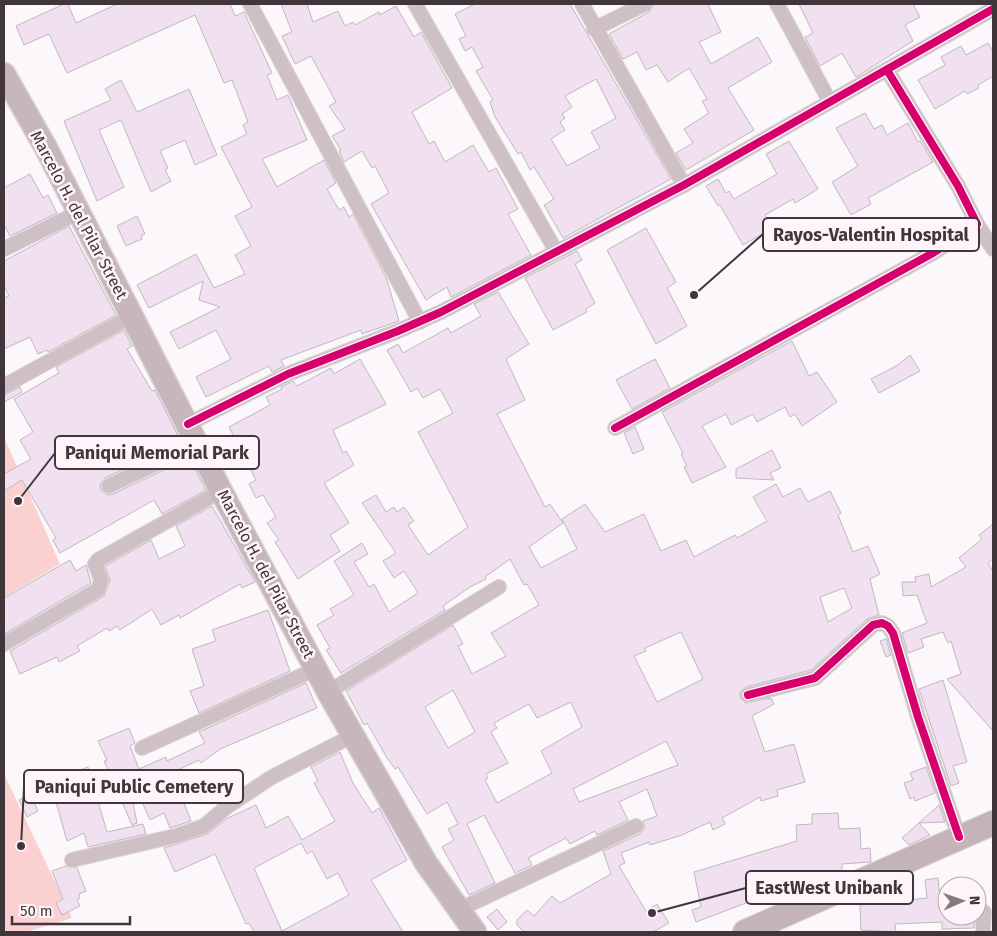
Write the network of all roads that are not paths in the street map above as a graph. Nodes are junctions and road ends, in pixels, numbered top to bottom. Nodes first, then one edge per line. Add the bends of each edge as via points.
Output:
1 (250, 4) edge
2 (415, 4) edge
3 (582, 4) edge
4 (645, 4) edge
5 (777, 4) edge
6 (993, 9) edge
7 (594, 29) junction
8 (887, 70) junction
9 (4, 74) edge
10 (830, 102) junction
11 (684, 185) junction
12 (79, 212) junction
13 (977, 224) junction
14 (4, 249) edge
15 (993, 250) edge
16 (556, 251) junction
17 (132, 316) junction
18 (420, 322) junction
19 (4, 386) edge
20 (188, 424) junction
21 (615, 428) dead end
22 (198, 444) junction
23 (109, 486) dead end
24 (222, 491) junction
25 (499, 587) dead end
26 (4, 644) edge
27 (316, 670) junction
28 (328, 692) junction
29 (748, 695) dead end
30 (352, 736) junction
31 (142, 748) dead end
32 (993, 823) edge
33 (636, 826) dead end
34 (959, 837) junction
35 (72, 860) dead end
36 (458, 910) junction
37 (475, 932) edge
38 (745, 932) edge

1 - 18 street
2 - 16 street
3 - 7 street
4 - 7 street
5 - 10 street
6 - 8 street
7 - 11 street
8 - 10 street
8 - 13 street via 958,186
9 - 12 main road, Marcelo H. del Pilar Street
10 - 11 street
11 - 16 street
12 - 14 street
12 - 17 main road, Marcelo H. del Pilar Street
13 - 15 street
13 - 21 street via 933,252
16 - 18 street
17 - 19 street
17 - 20 main road, Marcelo H. del Pilar Street
18 - 20 street via 288,374
20 - 22 main road, Marcelo H. del Pilar Street
22 - 23 street
22 - 24 main road, Marcelo H. del Pilar Street
24 - 26 street via 98,560 99,588
24 - 27 main road, Marcelo H. del Pilar Street
25 - 28 street
27 - 28 main road, Marcelo H. del Pilar Street
27 - 31 street
28 - 30 main road, Marcelo H. del Pilar Street
29 - 34 street via 815,678 874,625 882,623 888,626
30 - 35 street via 272,777 204,826
30 - 36 main road, Marcelo H. del Pilar Street via 426,863
32 - 34 highway
33 - 36 street
34 - 38 highway
36 - 37 main road, Marcelo H. del Pilar Street

